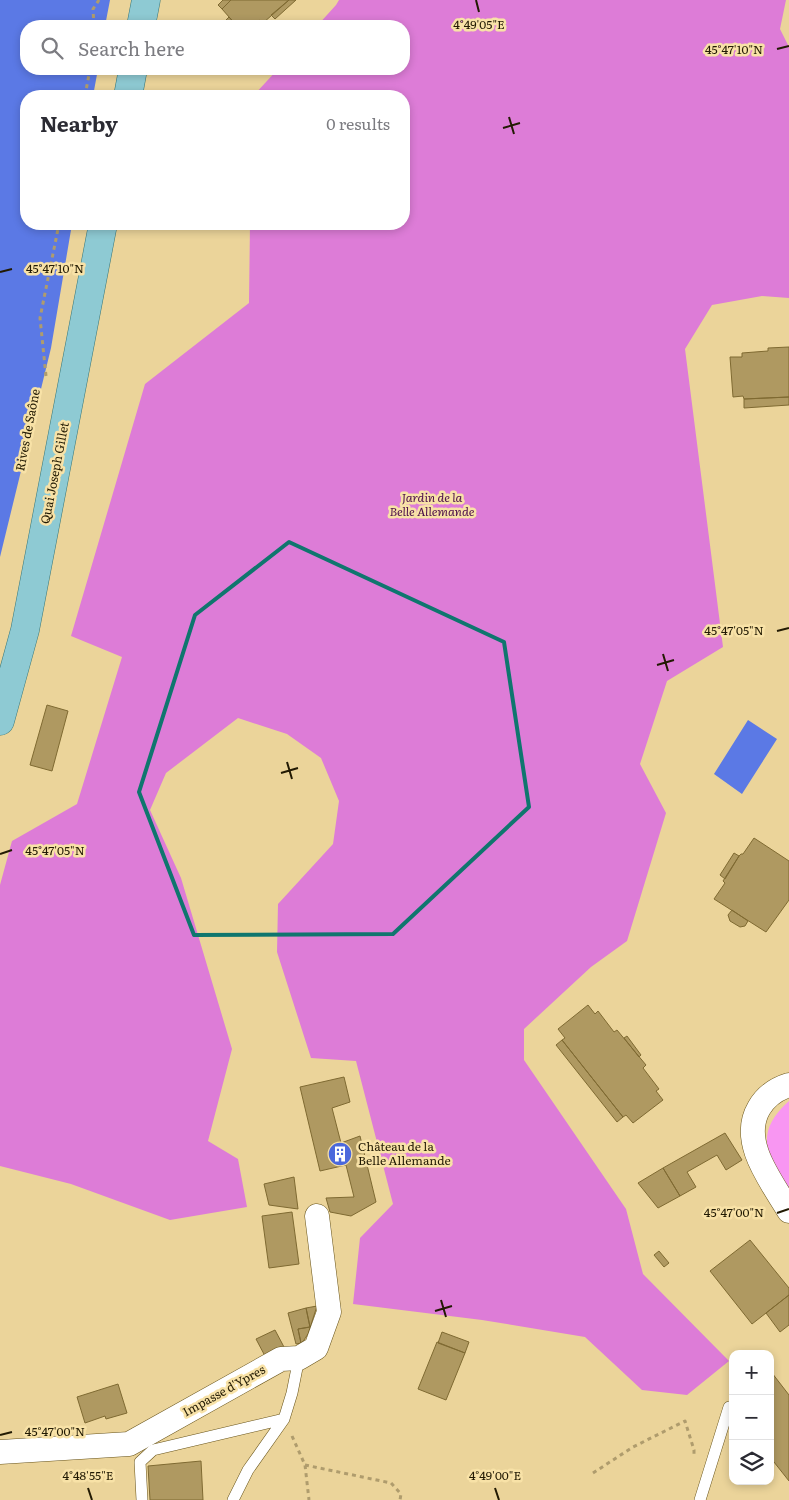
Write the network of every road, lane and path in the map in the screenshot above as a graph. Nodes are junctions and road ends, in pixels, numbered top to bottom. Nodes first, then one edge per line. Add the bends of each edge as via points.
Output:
1 (99, 0) edge
2 (146, 0) edge
3 (94, 20) edge
4 (143, 20) edge
5 (89, 75) edge
6 (132, 75) edge
7 (85, 90) edge
8 (129, 90) edge
9 (58, 230) edge
10 (102, 230) edge
11 (46, 382) dead end
12 (0, 721) edge
13 (789, 1085) edge
14 (789, 1210) edge
15 (317, 1216) dead end
16 (298, 1358) junction
17 (729, 1407) dead end
18 (284, 1419) junction
19 (0, 1452) edge
20 (694, 1458) dead end
21 (305, 1465) junction
22 (593, 1473) dead end
23 (142, 1500) edge
24 (233, 1500) edge
25 (309, 1500) edge
26 (400, 1500) edge
27 (700, 1500) edge

1 - 3 path via 93,8
2 - 4 main road
5 - 7 path
6 - 8 main road
9 - 11 path, Rives de Saône via 40,318
10 - 12 main road, Quai Joseph Gillet via 25,630
13 - 14 street via 770,1095 761,1105 754,1119 752,1138 760,1162
15 - 16 street, Impasse d'Ypres via 329,1312 316,1348
16 - 18 lane
16 - 19 street, Impasse d'Ypres via 281,1359 129,1444
17 - 27 lane
18 - 21 path
18 - 23 lane via 153,1450 140,1462
18 - 24 lane via 248,1470
20 - 22 path via 685,1421 633,1447
21 - 25 path
21 - 26 path via 391,1483 401,1494

